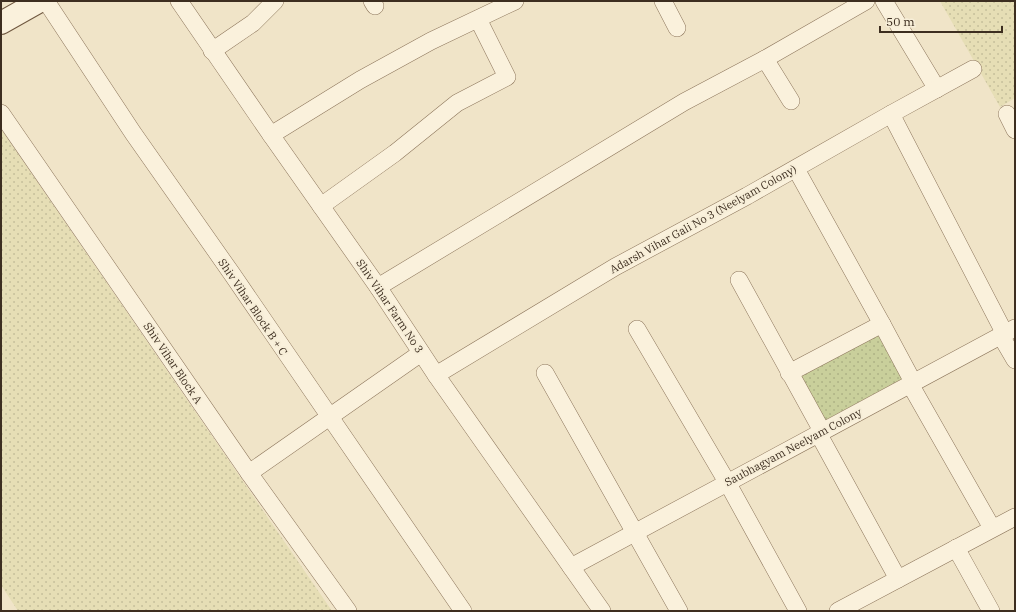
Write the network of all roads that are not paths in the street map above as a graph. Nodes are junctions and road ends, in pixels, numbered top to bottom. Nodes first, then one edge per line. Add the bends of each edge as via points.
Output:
1 (40, 1) edge
2 (46, 1) edge
3 (179, 1) edge
4 (275, 1) edge
5 (515, 1) edge
6 (663, 1) edge
7 (866, 1) edge
8 (884, 1) edge
9 (478, 19) junction
10 (1, 23) edge
11 (677, 28) dead end
12 (212, 50) junction
13 (765, 59) junction
14 (973, 69) dead end
15 (937, 89) junction
16 (791, 101) dead end
17 (1, 113) edge
18 (891, 114) junction
19 (1007, 114) dead end
20 (1015, 130) edge
21 (271, 135) junction
22 (796, 168) junction
23 (321, 206) junction
24 (739, 280) dead end
25 (378, 286) junction
26 (882, 324) junction
27 (637, 329) dead end
28 (1007, 332) edge
29 (421, 353) junction
30 (1015, 360) edge
31 (545, 373) dead end
32 (789, 373) junction
33 (436, 374) junction
34 (911, 383) junction
35 (329, 418) junction
36 (820, 432) junction
37 (249, 473) junction
38 (727, 482) junction
39 (1015, 517) edge
40 (992, 528) junction
41 (634, 532) junction
42 (956, 548) junction
43 (571, 567) junction
44 (898, 579) junction
45 (348, 611) edge
46 (463, 611) edge
47 (602, 611) edge
48 (679, 611) edge
49 (798, 611) edge
50 (838, 611) edge
51 (991, 611) edge

1 - 10 street
2 - 35 street, Shiv Vihar Block B + C via 133,133
3 - 12 street, Shiv Vihar Farm No 3
4 - 12 street via 253,23
5 - 9 street
6 - 11 street
7 - 13 street
8 - 15 street
9 - 21 street via 431,41
9 - 23 street via 507,77 457,104
12 - 21 street, Shiv Vihar Farm No 3
13 - 16 street
13 - 25 street via 684,102
14 - 15 street, Adarsh Vihar Gali No 3 (Neelyam Colony)
15 - 18 street, Adarsh Vihar Gali No 3 (Neelyam Colony)
17 - 37 street, Shiv Vihar Block A
18 - 22 street, Adarsh Vihar Gali No 3 (Neelyam Colony)
18 - 28 street
19 - 20 street
21 - 23 street, Shiv Vihar Farm No 3
22 - 26 street
22 - 33 street, Adarsh Vihar Gali No 3 (Neelyam Colony) via 615,267
23 - 25 street, Shiv Vihar Farm No 3
24 - 32 street
25 - 29 street, Shiv Vihar Farm No 3
26 - 32 street
26 - 34 street
27 - 38 street
28 - 30 street
28 - 34 street, Saubhagyam Neelyam Colony
29 - 33 street, Shiv Vihar Farm No 3
29 - 35 street
31 - 41 street
32 - 36 street
33 - 43 street, Shiv Vihar Farm No 3
34 - 36 street, Saubhagyam Neelyam Colony
34 - 40 street
35 - 37 street
35 - 46 street, Shiv Vihar Block B + C
36 - 38 street, Saubhagyam Neelyam Colony
36 - 44 street
37 - 45 street, Shiv Vihar Block A
38 - 41 street, Saubhagyam Neelyam Colony
38 - 49 street
39 - 40 street
40 - 42 street
41 - 43 street, Saubhagyam Neelyam Colony
41 - 48 street
42 - 44 street
42 - 51 street
43 - 47 street, Shiv Vihar Farm No 3
44 - 50 street

